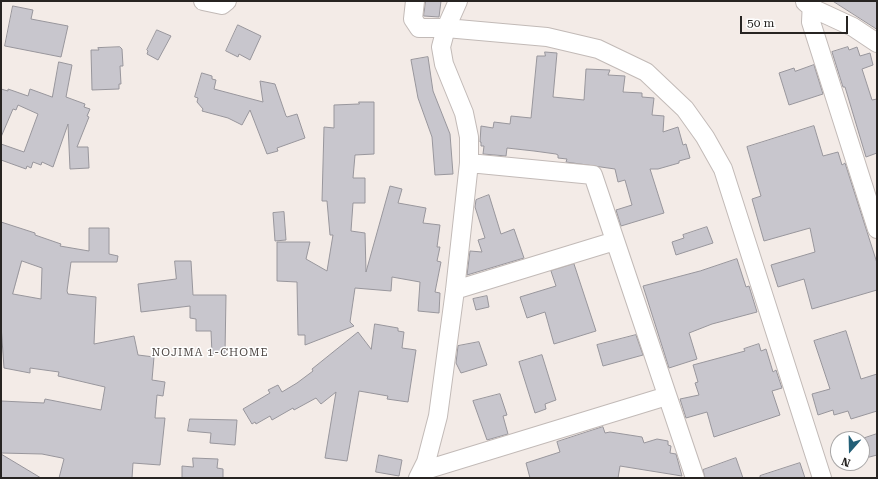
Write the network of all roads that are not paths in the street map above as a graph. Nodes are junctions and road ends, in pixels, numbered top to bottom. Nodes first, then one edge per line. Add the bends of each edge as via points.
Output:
1 (203, 1) edge
2 (227, 1) edge
3 (415, 1) edge
4 (458, 1) edge
5 (810, 3) edge
6 (446, 28) junction
7 (877, 43) edge
8 (469, 163) junction
9 (877, 230) edge
10 (615, 241) junction
11 (455, 290) junction
12 (667, 396) junction
13 (420, 474) edge
14 (695, 478) edge
15 (822, 478) edge

1 - 2 street via 222,4
3 - 6 street via 413,19 419,28
4 - 6 street
5 - 7 street
5 - 9 street via 811,22
6 - 8 street via 441,47 444,64 464,113 469,137
6 - 15 street via 547,37 598,49 646,72 685,109 723,169
8 - 10 street via 593,175
8 - 11 street
10 - 11 street
10 - 12 street
11 - 13 street via 438,416 426,462
12 - 13 street
12 - 14 street

